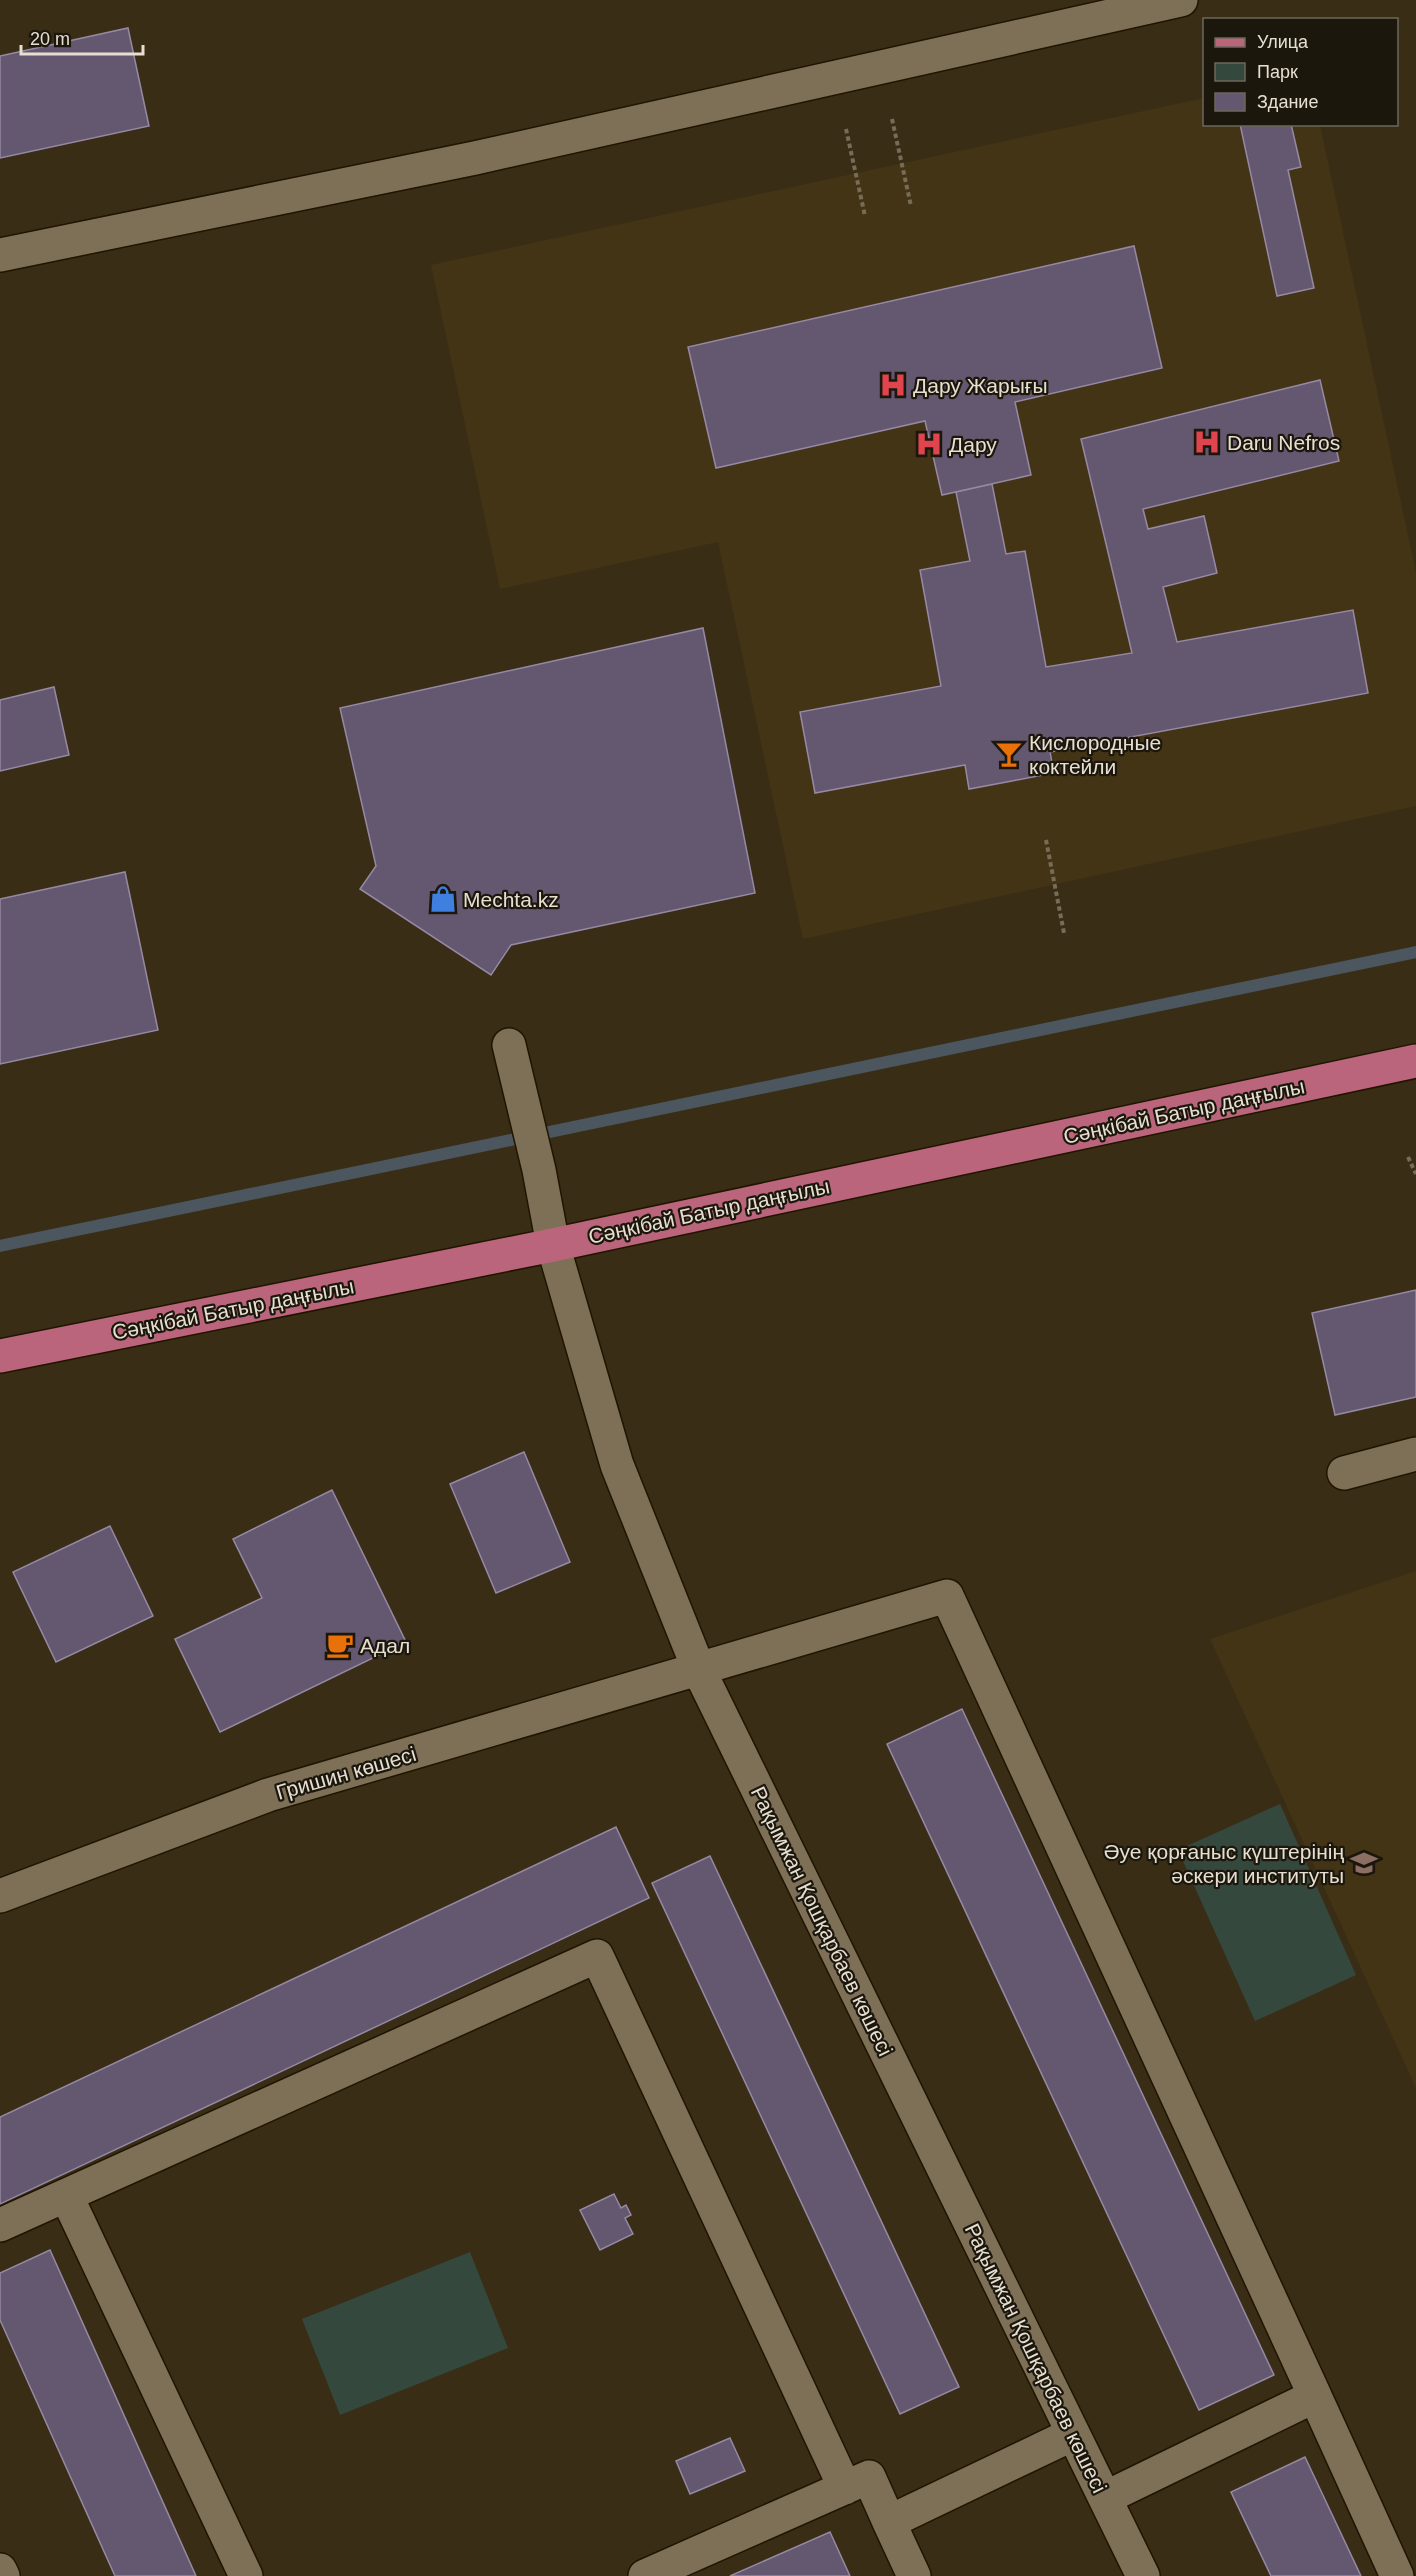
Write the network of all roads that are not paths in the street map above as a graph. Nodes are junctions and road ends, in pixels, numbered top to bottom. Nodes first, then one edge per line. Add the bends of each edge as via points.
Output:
1 (1181, 0) edge
2 (0, 255) edge
3 (508, 1045) dead end
4 (1416, 1062) edge
5 (553, 1245) junction
6 (0, 1356) edge
7 (1416, 1454) edge
8 (1344, 1473) dead end
9 (699, 1670) junction
10 (0, 1896) edge
11 (67, 2197) junction
12 (0, 2225) edge
13 (1315, 2396) junction
14 (1073, 2434) junction
15 (845, 2488) junction
16 (1105, 2498) junction
17 (890, 2522) junction
18 (0, 2570) edge
19 (3, 2576) edge
20 (246, 2576) edge
21 (645, 2576) edge
22 (914, 2576) edge
23 (1143, 2576) edge
24 (1397, 2576) edge

1 - 2 street via 475,158
3 - 5 street, Рақымжан Қошқарбаев көшесі
4 - 5 main road, Сәңкібай Батыр даңғылы
5 - 6 main road, Сәңкібай Батыр даңғылы
5 - 9 street, Рақымжан Қошқарбаев көшесі via 617,1465
7 - 8 street
9 - 10 street, Гришин көшесі via 268,1795
9 - 13 street, Гришин көшесі via 947,1596
9 - 14 street, Рақымжан Қошқарбаев көшесі
11 - 12 street
11 - 15 street via 597,1956
11 - 20 street
13 - 16 street
13 - 24 street
14 - 16 street, Рақымжан Қошқарбаев көшесі
14 - 17 street
15 - 17 street via 869,2477
15 - 21 street
16 - 23 street, Рақымжан Қошқарбаев көшесі
17 - 22 street
18 - 19 street

